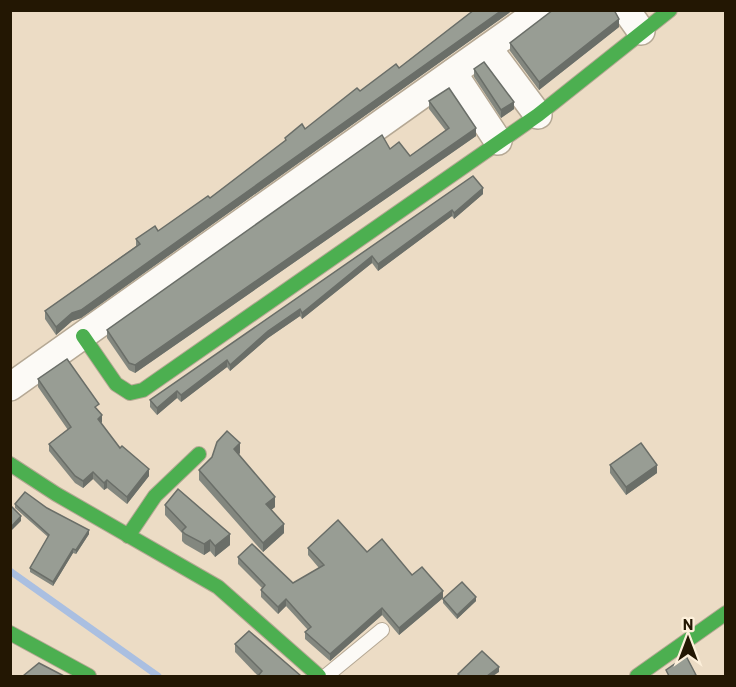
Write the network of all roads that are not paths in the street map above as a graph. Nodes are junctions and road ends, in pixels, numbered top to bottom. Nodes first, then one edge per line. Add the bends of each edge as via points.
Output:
1 (541, 10) edge
2 (670, 10) edge
3 (634, 21) edge
4 (488, 48) junction
5 (453, 73) junction
6 (538, 115) junction
7 (498, 141) junction
8 (83, 336) junction
9 (10, 387) edge
10 (199, 454) dead end
11 (10, 464) edge
12 (128, 536) junction
13 (726, 613) edge
14 (382, 630) dead end
15 (10, 633) edge
16 (89, 676) edge
17 (319, 676) edge
18 (326, 676) edge
19 (637, 676) edge

1 - 4 street
2 - 3 street
3 - 6 street
4 - 5 street
4 - 6 street
5 - 7 street
5 - 8 street
6 - 7 street
7 - 8 street via 143,390 129,393 116,384
8 - 9 street
10 - 12 street via 155,496
11 - 12 street
12 - 17 street via 218,587
13 - 19 street
14 - 18 lane
15 - 16 street

